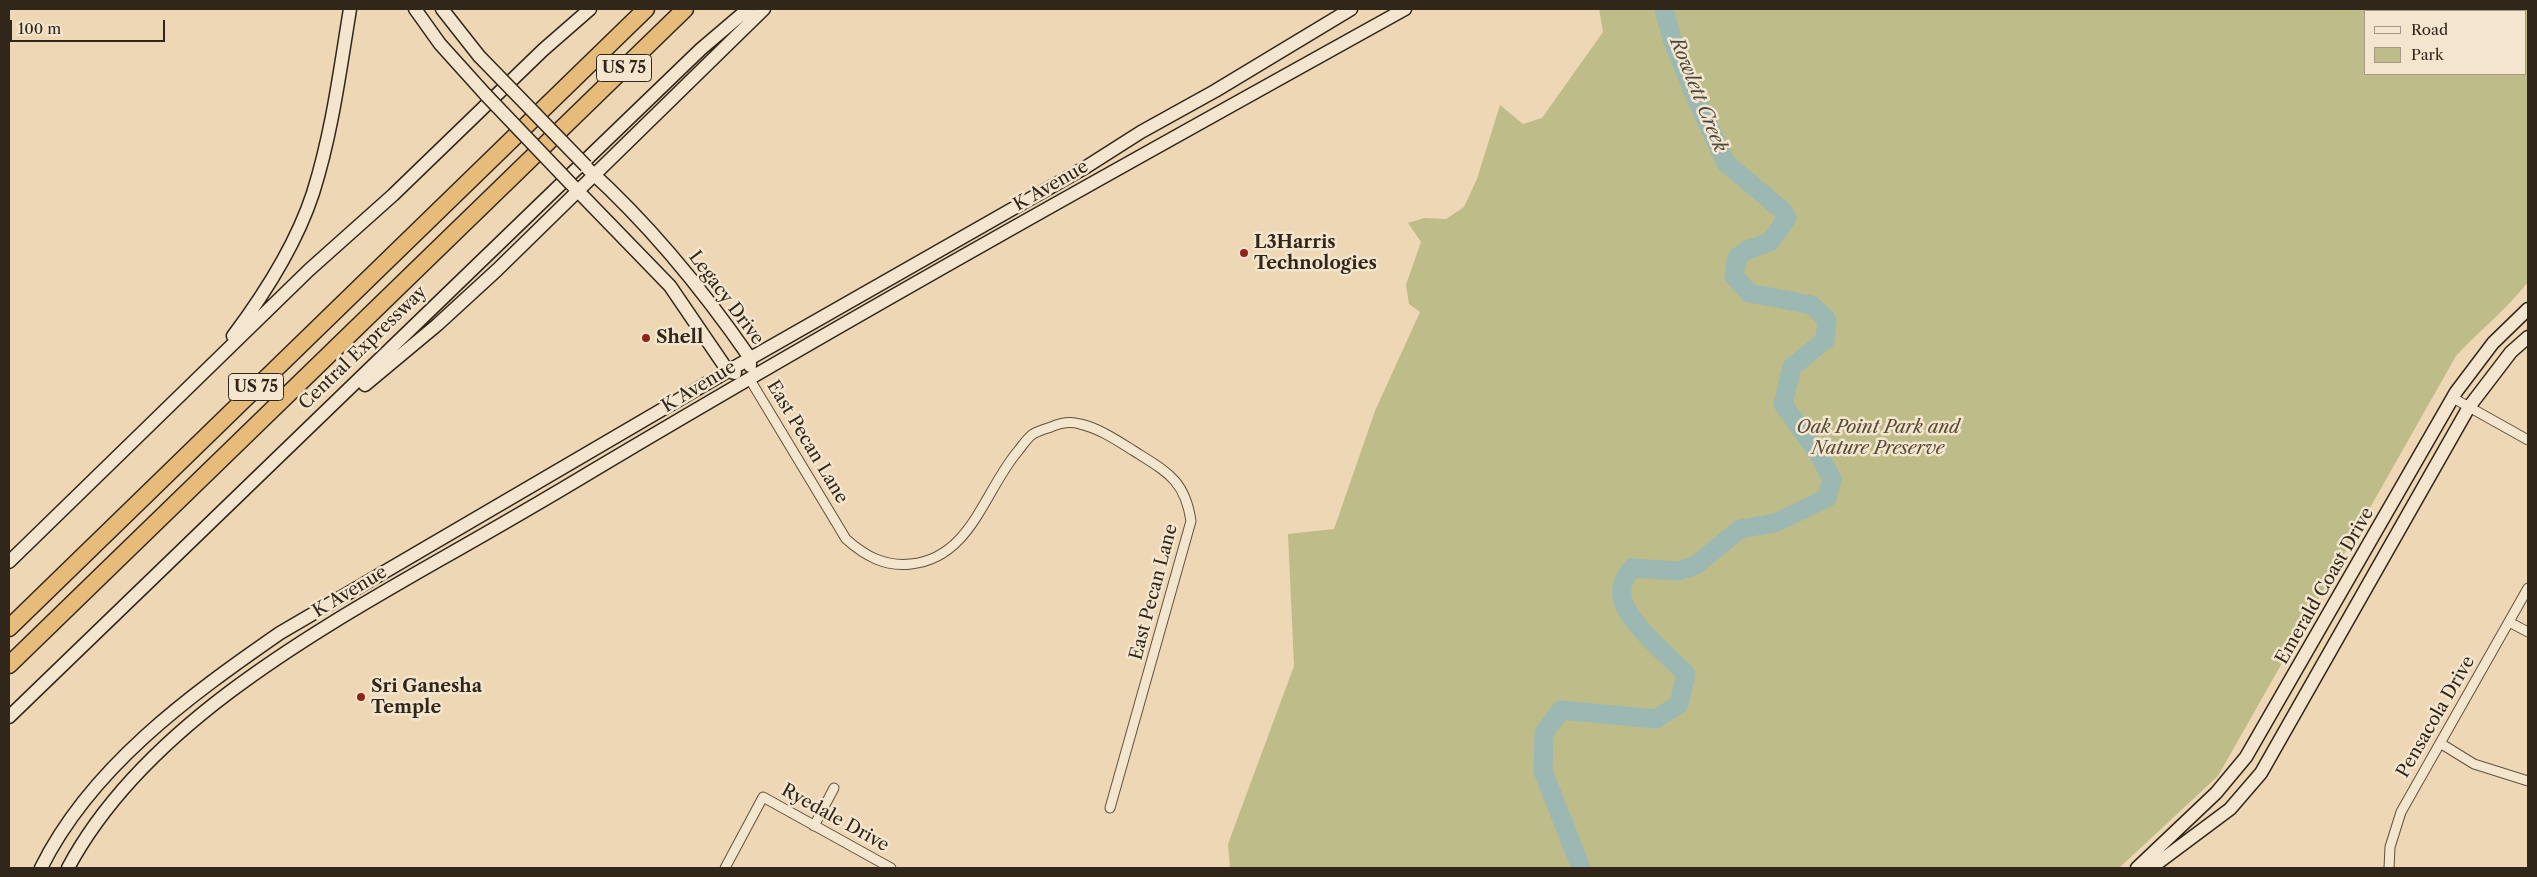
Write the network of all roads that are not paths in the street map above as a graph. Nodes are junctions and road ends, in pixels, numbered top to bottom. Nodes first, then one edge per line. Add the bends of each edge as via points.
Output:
1 (350, 9) edge
2 (416, 9) edge
3 (442, 9) edge
4 (448, 9) edge
5 (590, 9) edge
6 (646, 9) edge
7 (685, 9) edge
8 (748, 9) edge
9 (764, 9) edge
10 (1351, 9) edge
11 (1405, 9) edge
12 (452, 24) junction
13 (1230, 82) junction
14 (1242, 100) junction
15 (1086, 166) junction
16 (591, 170) junction
17 (1096, 181) junction
18 (575, 187) junction
19 (687, 272) junction
20 (670, 286) junction
21 (2528, 309) edge
22 (2528, 337) edge
23 (750, 358) junction
24 (210, 367) junction
25 (728, 371) junction
26 (749, 378) junction
27 (2453, 398) junction
28 (2469, 407) junction
29 (2528, 440) edge
30 (295, 441) junction
31 (603, 444) junction
32 (610, 460) junction
33 (478, 519) junction
34 (487, 533) junction
35 (9, 562) edge
36 (2528, 588) edge
37 (2508, 622) junction
38 (9, 628) edge
39 (2528, 632) edge
40 (9, 665) edge
41 (9, 717) edge
42 (2440, 743) junction
43 (2528, 781) edge
44 (834, 788) dead end
45 (1110, 808) dead end
46 (76, 812) junction
47 (94, 826) junction
48 (814, 826) junction
49 (2155, 864) edge
50 (41, 868) edge
51 (68, 868) edge
52 (725, 868) edge
53 (891, 868) edge
54 (2137, 868) edge
55 (2389, 868) edge

1 - 24 main road via 327,140 308,206 268,287
2 - 18 main road, bridge via 463,71
3 - 12 main road, Legacy Drive
4 - 12 main road
5 - 24 main road via 309,270
6 - 38 highway, US 75
7 - 40 highway, Central Expressway / US 75
8 - 30 main road, Central Expressway via 701,49
9 - 16 main road
10 - 13 main road, K Avenue
11 - 14 main road, K Avenue
12 - 16 main road, Legacy Drive, bridge via 479,56
13 - 14 main road
13 - 15 main road, K Avenue
14 - 17 main road, K Avenue
15 - 17 main road
15 - 23 main road, K Avenue
16 - 18 main road
16 - 19 main road, Legacy Drive
17 - 26 main road, K Avenue
18 - 20 main road
18 - 30 main road via 437,325
19 - 20 main road
19 - 23 main road, Legacy Drive
20 - 25 main road
21 - 27 main road, Emerald Coast Drive via 2480,358
22 - 28 main road, Emerald Coast Drive via 2511,352
23 - 25 main road, K Avenue
23 - 26 main road, Legacy Drive
24 - 35 main road
25 - 26 main road
25 - 31 main road, K Avenue
26 - 32 main road, K Avenue
26 - 45 street, East Pecan Lane via 846,539 859,551 884,563 899,566 919,564 949,551 978,517 1010,461 1028,439 1058,424 1080,424 1095,429 1179,483 1188,500 1191,520
27 - 28 street
27 - 49 main road, Emerald Coast Drive via 2249,752
28 - 29 street
28 - 49 main road, Emerald Coast Drive via 2264,768 2230,809
30 - 41 main road, Central Expressway
31 - 32 main road
31 - 33 main road, K Avenue
32 - 34 main road, K Avenue
33 - 34 main road
33 - 46 main road, K Avenue via 338,598 231,667 150,732
34 - 47 main road, K Avenue via 342,616 254,672 154,757
36 - 37 street, Pensacola Drive
37 - 39 street
37 - 42 street, Pensacola Drive
42 - 43 street via 2474,764
42 - 55 street, Pensacola Drive via 2401,812 2390,847
44 - 48 street
46 - 47 main road
46 - 50 main road, K Avenue
47 - 51 main road, K Avenue
48 - 52 street, Ryedale Drive via 763,797
48 - 53 street, Ryedale Drive
49 - 54 main road, Emerald Coast Drive

